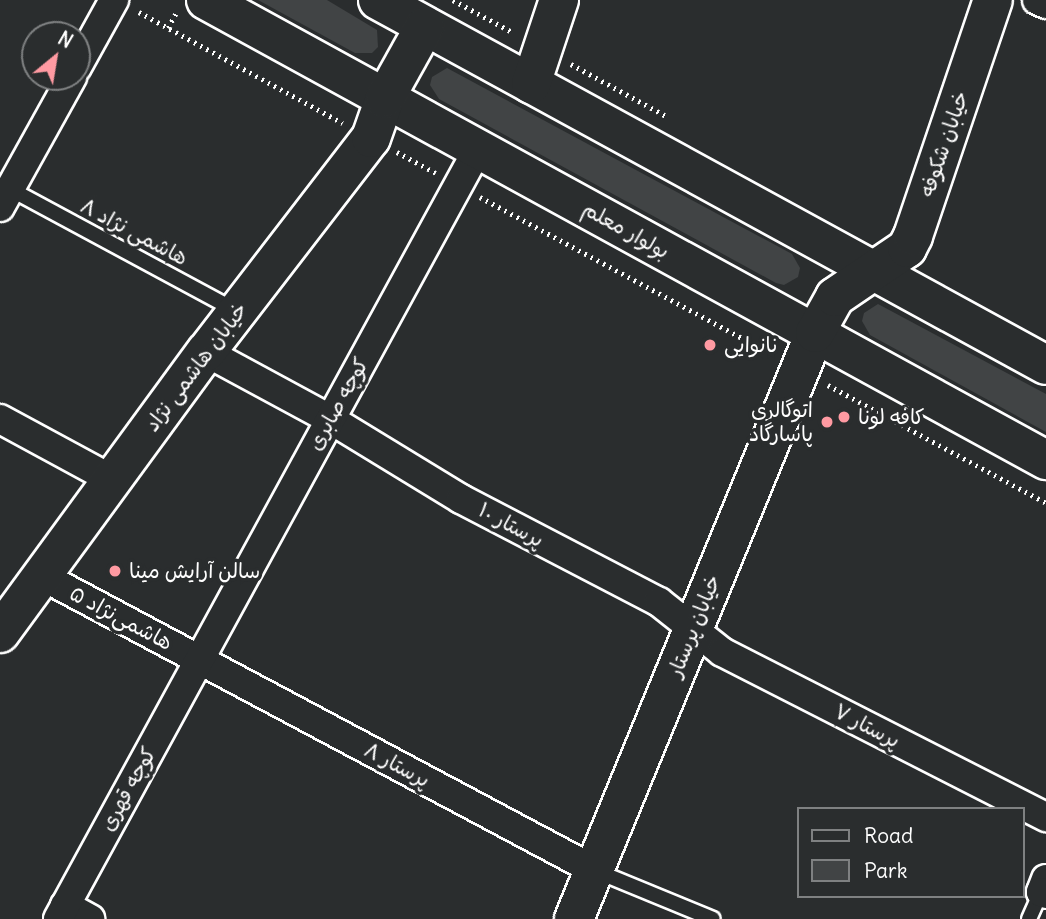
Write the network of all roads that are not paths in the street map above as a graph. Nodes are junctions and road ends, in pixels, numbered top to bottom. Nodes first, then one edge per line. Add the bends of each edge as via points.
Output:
1 (206, 0) edge
2 (378, 0) edge
3 (559, 0) edge
4 (993, 0) edge
5 (1037, 0) edge
6 (121, 3) edge
7 (1046, 4) edge
8 (425, 26) junction
9 (91, 47) edge
10 (531, 84) junction
11 (64, 91) edge
12 (385, 98) junction
13 (478, 149) junction
14 (5, 198) edge
15 (872, 270) junction
16 (237, 311) junction
17 (815, 333) junction
18 (206, 352) junction
19 (1046, 365) edge
20 (0, 419) edge
21 (330, 419) junction
22 (1046, 460) edge
23 (111, 480) junction
24 (42, 576) junction
25 (693, 629) junction
26 (0, 633) edge
27 (199, 660) junction
28 (1046, 817) edge
29 (594, 870) junction
30 (1044, 888) edge
31 (61, 912) edge
32 (90, 919) edge
33 (575, 919) edge
34 (712, 919) edge
35 (1029, 919) edge

1 - 12 main road, بولوار معلم
2 - 8 main road
3 - 10 main road
4 - 15 main road, خیابان شکوفه via 914,236 907,248
5 - 7 street
6 - 9 street
8 - 10 main road
8 - 12 main road, خیابان هاشمی نژاد
10 - 15 main road
11 - 14 street
12 - 13 main road, بولوار معلم
12 - 16 main road, خیابان هاشمی نژاد via 371,138
13 - 17 main road, بولوار معلم
13 - 21 street, کوچه صابری
14 - 16 lane, هاشمی نژاد ۸
15 - 17 main road, خیابان شکوفه via 835,297
15 - 19 main road
16 - 18 main road, خیابان هاشمی نژاد
17 - 22 main road, بولوار معلم
17 - 25 main road, خیابان پرستار
18 - 21 street, پرستار ۱۰
18 - 23 main road, خیابان هاشمی نژاد
20 - 23 street
21 - 25 street, پرستار ۱۰ via 461,499 659,602
21 - 27 street, کوچه صابری
23 - 24 main road, خیابان هاشمی نژاد
24 - 26 main road, خیابان هاشمی نژاد
24 - 27 street, هاشمی‌نژاد ۵
25 - 28 street, پرستار ۷ via 722,652
25 - 29 main road, خیابان پرستار
27 - 29 street, پرستار ۸
27 - 31 street, کوچه قهری
29 - 33 main road, خیابان پرستار
29 - 34 lane
30 - 35 lane
31 - 32 street

